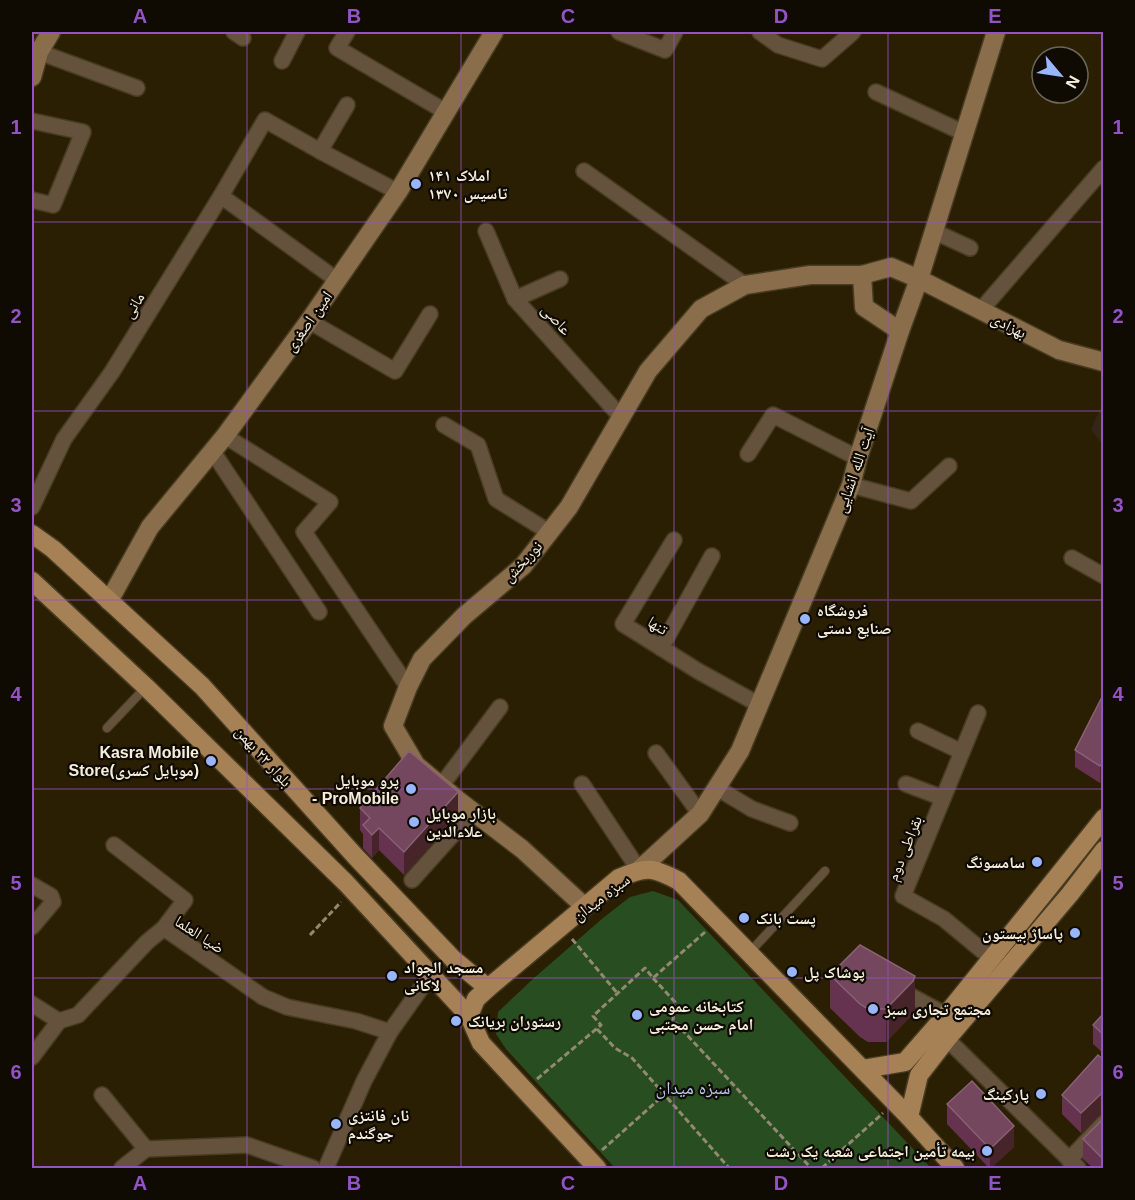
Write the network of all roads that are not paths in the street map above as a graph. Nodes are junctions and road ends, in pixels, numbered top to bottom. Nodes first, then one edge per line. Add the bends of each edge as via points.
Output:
1 (51, 32) edge
2 (297, 32) edge
3 (347, 32) edge
4 (494, 32) edge
5 (619, 32) edge
6 (675, 32) edge
7 (760, 32) edge
8 (853, 32) edge
9 (996, 32) edge
10 (39, 52) junction
11 (282, 61) dead end
12 (32, 76) edge
13 (137, 88) dead end
14 (876, 92) dead end
15 (347, 105) dead end
16 (446, 112) junction
17 (32, 121) edge
18 (964, 133) junction
19 (320, 151) junction
20 (1104, 168) edge
21 (584, 171) dead end
22 (398, 192) junction
23 (221, 196) junction
24 (32, 200) edge
25 (486, 231) dead end
26 (933, 231) junction
27 (970, 248) dead end
28 (862, 275) junction
29 (560, 279) dead end
30 (919, 279) junction
31 (337, 280) junction
32 (745, 285) junction
33 (515, 299) junction
34 (981, 310) junction
35 (430, 314) dead end
36 (309, 321) junction
37 (900, 331) junction
38 (1104, 362) edge
39 (621, 417) junction
40 (444, 425) dead end
41 (225, 436) junction
42 (213, 452) junction
43 (748, 454) dead end
44 (858, 458) junction
45 (949, 466) dead end
46 (851, 485) junction
47 (32, 507) edge
48 (549, 532) junction
49 (32, 534) edge
50 (674, 540) dead end
51 (712, 556) dead end
52 (1072, 558) dead end
53 (1104, 576) edge
54 (32, 581) edge
55 (109, 601) junction
56 (319, 612) dead end
57 (661, 648) junction
58 (146, 687) junction
59 (408, 687) junction
60 (760, 705) junction
61 (500, 707) dead end
62 (978, 713) dead end
63 (107, 728) dead end
64 (918, 731) dead end
65 (962, 752) junction
66 (656, 753) dead end
67 (282, 776) junction
68 (582, 784) dead end
69 (906, 784) dead end
70 (441, 786) junction
71 (717, 788) junction
72 (259, 797) junction
73 (943, 798) junction
74 (473, 812) junction
75 (700, 814) junction
76 (1104, 818) edge
77 (790, 823) dead end
78 (114, 845) dead end
79 (1104, 850) edge
80 (639, 870) junction
81 (825, 871) dead end
82 (412, 880) dead end
83 (32, 885) edge
84 (585, 907) junction
85 (32, 927) edge
86 (164, 928) junction
87 (749, 953) junction
88 (991, 958) junction
89 (463, 968) junction
90 (431, 974) junction
91 (885, 982) edge
92 (443, 988) junction
93 (488, 988) junction
94 (32, 1004) edge
95 (946, 1015) junction
96 (469, 1016) junction
97 (59, 1022) junction
98 (390, 1032) junction
99 (947, 1039) junction
100 (32, 1057) edge
101 (895, 1064) junction
102 (863, 1069) junction
103 (916, 1089) junction
104 (102, 1095) dead end
105 (909, 1117) junction
106 (1104, 1123) edge
107 (146, 1149) junction
108 (1074, 1164) edge
109 (590, 1166) edge
110 (122, 1168) edge
111 (314, 1168) edge
112 (326, 1168) edge
113 (955, 1168) edge

1 - 10 street
2 - 11 street
3 - 16 street via 337,48
4 - 16 street, امین اصغری
5 - 6 street via 665,50
7 - 8 street via 778,45 822,59
9 - 18 street, آیت الله انشایی
10 - 12 street
10 - 13 street
14 - 18 street
15 - 19 street
16 - 22 street, امین اصغری
17 - 24 street via 83,132 53,205
18 - 26 street, آیت الله انشایی
19 - 22 street
19 - 23 street, مانی via 265,120
20 - 34 street
21 - 32 street
22 - 31 street, امین اصغری
23 - 31 street
23 - 47 street, مانی via 112,372 64,439
25 - 33 street, عاصی
26 - 27 street
26 - 30 street, آیت الله انشایی
28 - 30 street, نوربخش via 891,267
28 - 32 street, نوربخش via 810,275
28 - 37 street via 864,307
29 - 33 street
30 - 34 street, بهزادی
30 - 37 street, آیت الله انشایی
31 - 36 street, امین اصغری
32 - 39 street, نوربخش via 701,309 648,371
33 - 39 street, عاصی
34 - 38 street, بهزادی via 1059,350
35 - 36 street via 395,372
36 - 41 street, امین اصغری
37 - 44 street, آیت الله انشایی
39 - 48 street, نوربخش via 569,507
40 - 48 street via 478,445 496,499
41 - 42 street, امین اصغری
41 - 59 street via 330,502 304,532
42 - 55 street, امین اصغری via 150,528
42 - 56 street
43 - 44 street via 773,415
44 - 46 street, آیت الله انشایی
45 - 46 street via 911,501
46 - 60 street, آیت الله انشایی
48 - 59 street, نوربخش via 523,566 464,616 422,659
49 - 55 main road, بلوار ۲۲ بهمن
50 - 57 street, تنها via 623,624
51 - 57 street
52 - 53 street
54 - 58 main road, بلوار ۲۲ بهمن
55 - 67 main road, بلوار ۲۲ بهمن via 202,686
57 - 60 street, تنها
58 - 63 lane
58 - 72 main road, بلوار ۲۲ بهمن
59 - 70 street, نوربخش via 393,726 416,765
60 - 71 street, آیت الله انشایی via 740,751
61 - 70 street
62 - 65 street, بقراطی دوم
64 - 65 street
65 - 73 street, بقراطی دوم
66 - 75 street
67 - 72 main road
67 - 89 main road, بلوار ۲۲ بهمن
68 - 80 street
69 - 73 street
70 - 74 street, نوربخش
71 - 75 street, آیت الله انشایی
71 - 77 street via 752,809
72 - 90 main road, بلوار ۲۲ بهمن
73 - 88 street, بقراطی دوم via 903,896 944,919
74 - 82 street
74 - 84 street, نوربخش via 522,849
75 - 80 street, آیت الله انشایی
76 - 88 main road
78 - 86 street via 185,900
79 - 99 main road
80 - 84 main road, سبزه میدان via 619,878
80 - 87 main road, سبزه میدان via 660,871 679,881
81 - 87 lane
83 - 85 street via 51,896 53,902
84 - 93 main road, سبزه میدان
86 - 97 street, ضیا العلما via 78,1015
86 - 98 street, ضیا العلما via 263,997 287,1007
87 - 102 main road, سبزه میدان
88 - 95 main road
89 - 92 main road via 466,984 459,992
89 - 93 main road, بلوار ۲۲ بهمن
90 - 92 main road, بلوار ۲۲ بهمن
90 - 98 street
91 - 95 street
92 - 96 main road, بلوار ۲۲ بهمن
93 - 96 main road, سبزه میدان via 476,999
94 - 97 street
95 - 101 main road via 905,1062
96 - 109 main road via 482,1043
97 - 100 street, ضیا العلما
98 - 112 street
99 - 103 main road via 919,1075
99 - 108 street
101 - 102 main road
101 - 103 main road via 892,1084 904,1092
102 - 105 main road, سبزه میدان
103 - 105 main road
104 - 107 street
105 - 113 main road, سبزه میدان
106 - 108 street
107 - 110 street
107 - 111 street via 247,1145

